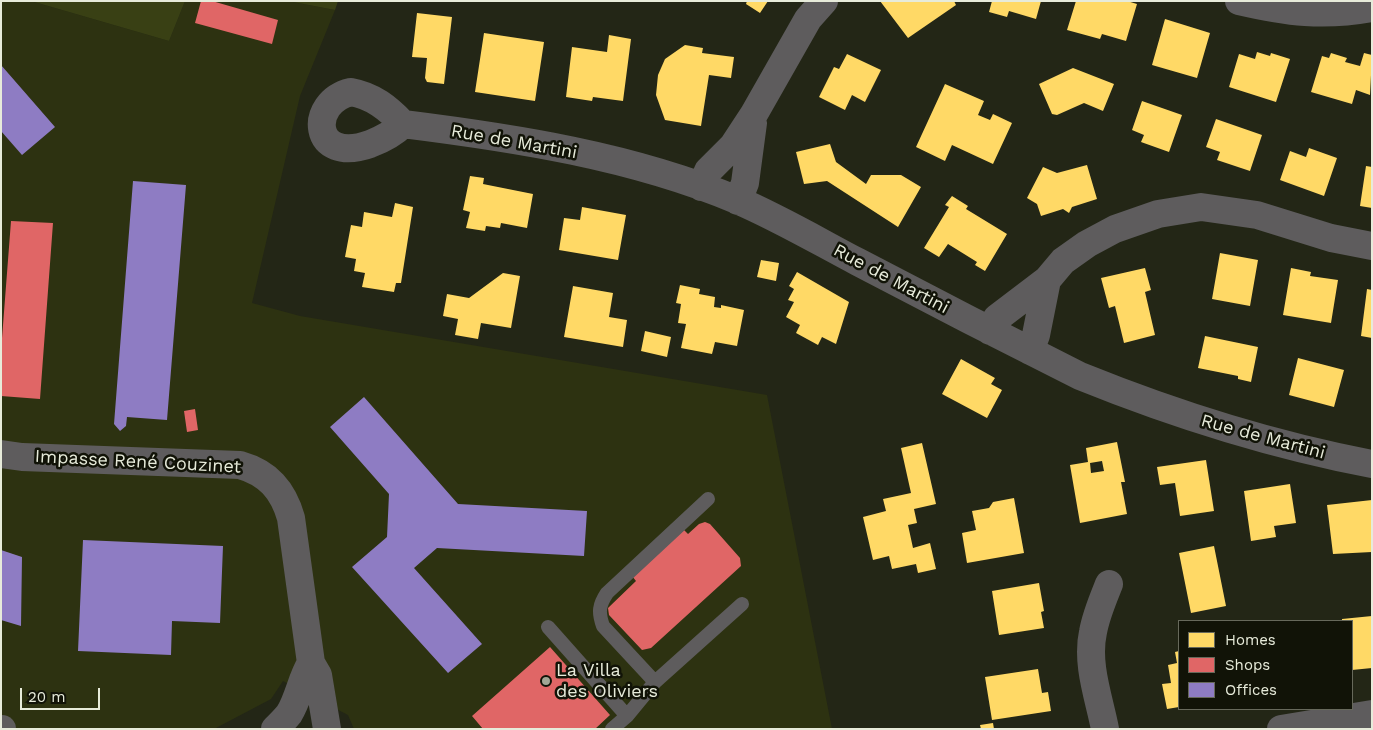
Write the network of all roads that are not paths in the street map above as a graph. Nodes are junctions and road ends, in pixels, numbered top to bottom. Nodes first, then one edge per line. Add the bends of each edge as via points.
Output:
1 (824, 1) edge
2 (1239, 1) edge
3 (1372, 8) edge
4 (754, 114) junction
5 (403, 124) dead end
6 (701, 187) junction
7 (738, 201) junction
8 (1372, 246) edge
9 (1047, 280) junction
10 (990, 331) junction
11 (1030, 351) junction
12 (8, 458) edge
13 (1372, 464) edge
14 (708, 499) dead end
15 (1109, 584) dead end
16 (742, 604) dead end
17 (548, 627) dead end
18 (311, 663) junction
19 (655, 682) junction
20 (1372, 714) edge
21 (627, 716) junction
22 (276, 729) edge
23 (327, 729) edge
24 (612, 729) edge
25 (1105, 729) edge
26 (1281, 729) edge

1 - 4 street via 808,19
2 - 3 street via 1288,12 1344,13
4 - 6 street via 733,146 708,170
4 - 7 street via 745,183
5 - 6 street, Rue de Martini via 545,146 622,162
6 - 7 street, Rue de Martini
7 - 10 street, Rue de Martini
8 - 9 street via 1331,238 1257,215 1201,208 1158,214 1115,229 1062,261
9 - 10 street via 997,318
9 - 11 street
10 - 11 street, Rue de Martini
11 - 13 street, Rue de Martini via 1080,376 1203,421 1318,453
12 - 18 street, Impasse René Couzinet via 240,465 263,475 283,496 290,518
14 - 19 lane via 607,593 600,604 603,626
15 - 25 street via 1096,618 1091,649
16 - 19 lane
17 - 21 lane
18 - 22 street via 302,677 289,714
18 - 23 street, Impasse René Couzinet via 318,675
19 - 21 lane
20 - 26 street
21 - 24 lane

